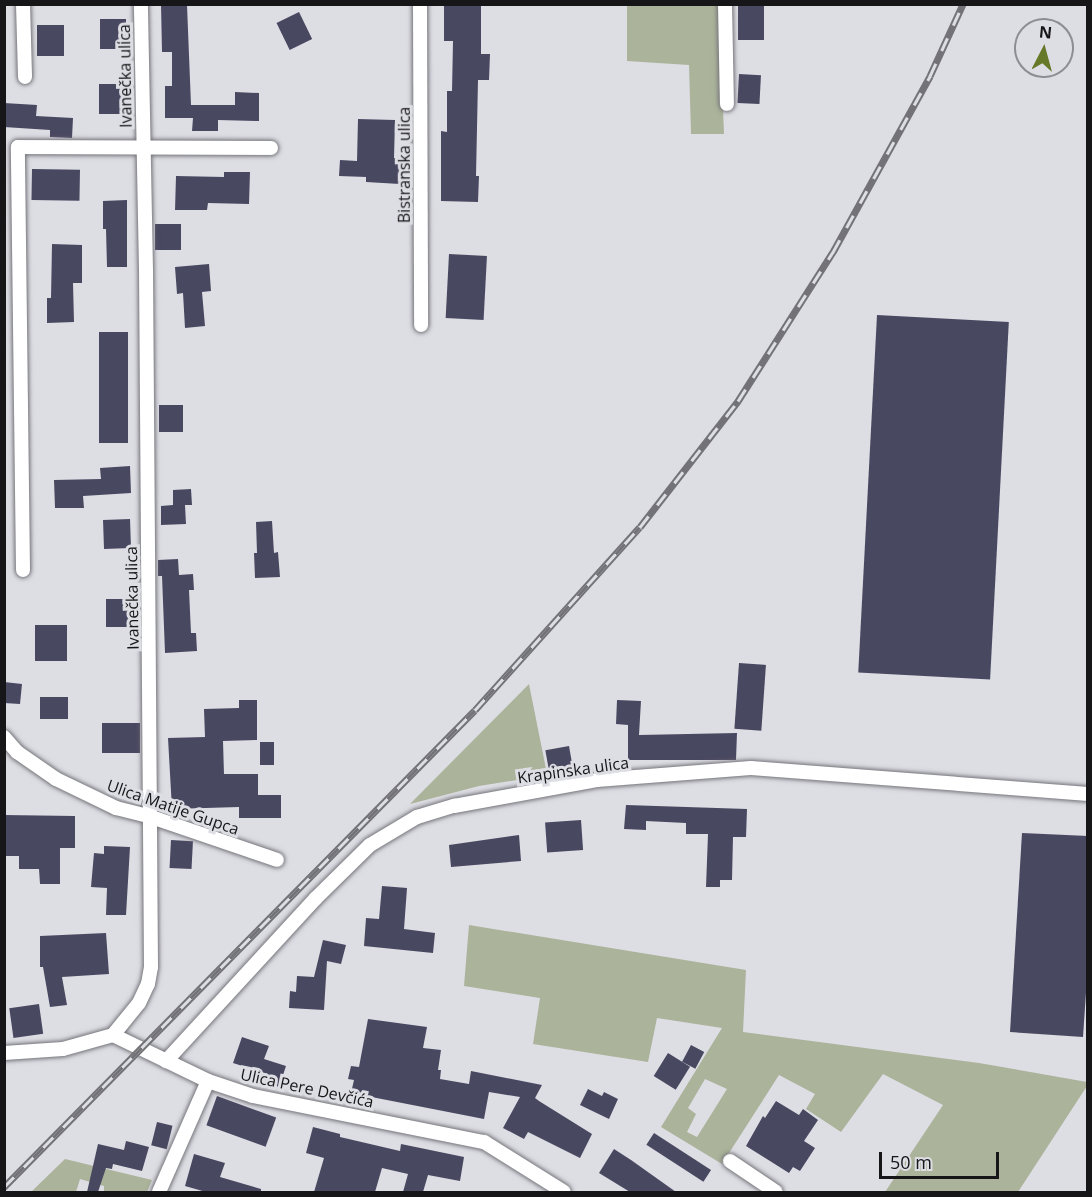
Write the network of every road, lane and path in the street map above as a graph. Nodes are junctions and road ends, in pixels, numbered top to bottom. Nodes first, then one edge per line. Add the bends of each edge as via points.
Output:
1 (23, 4) edge
2 (141, 4) edge
3 (420, 4) edge
4 (725, 4) edge
5 (25, 77) dead end
6 (727, 104) dead end
7 (11, 147) edge
8 (142, 148) junction
9 (271, 148) dead end
10 (421, 325) dead end
11 (23, 570) dead end
12 (5, 737) edge
13 (1088, 794) edge
14 (151, 817) junction
15 (277, 860) dead end
16 (113, 1035) junction
17 (4, 1053) edge
18 (166, 1061) junction
19 (208, 1081) junction
20 (730, 1161) dead end
21 (159, 1192) edge
22 (564, 1192) edge
23 (776, 1192) edge

1 - 5 street
2 - 8 street, Ivanečka ulica
3 - 10 street, Bistranska ulica
4 - 6 street
7 - 8 street, Ivanečka ulica
7 - 11 street, Ivanečka ulica
8 - 9 street, Ivanečka ulica
8 - 14 street, Ivanečka ulica
12 - 14 street, Ulica Matije Gupca via 17,752 56,779 116,808
13 - 18 street, Krapinska ulica via 751,768 597,780 454,806 417,817 370,845
14 - 15 street, Ulica Matije Gupca
14 - 16 street, Ivanečka ulica via 151,967 148,984 134,1011
16 - 17 street via 63,1048
16 - 18 street, Ulica Pere Devčića
18 - 19 street, Ulica Pere Devčića
19 - 21 street
19 - 22 street, Ulica Pere Devčića via 282,1103 484,1142
20 - 23 street

